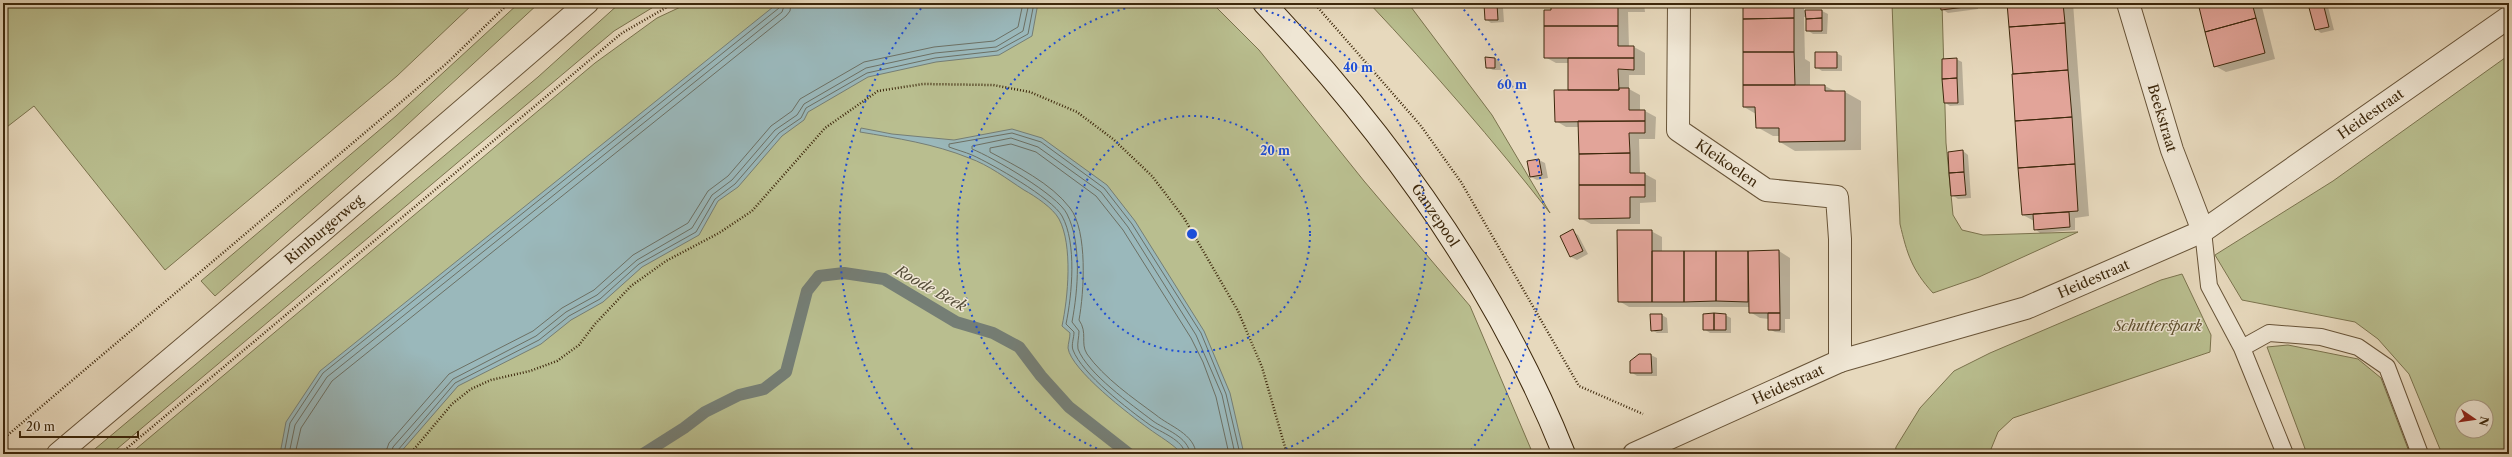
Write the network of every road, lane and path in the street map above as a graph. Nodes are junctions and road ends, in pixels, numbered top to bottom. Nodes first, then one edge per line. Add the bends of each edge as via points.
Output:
1 (509, 3) edge
2 (587, 3) edge
3 (674, 3) edge
4 (1264, 3) edge
5 (1314, 3) edge
6 (1679, 3) edge
7 (2128, 3) edge
8 (2509, 17) edge
9 (2203, 231) junction
10 (2242, 348) junction
11 (1840, 361) junction
12 (3, 439) edge
13 (1663, 441) junction
14 (58, 454) edge
15 (120, 454) edge
16 (410, 454) edge
17 (1288, 454) edge
18 (1564, 454) edge
19 (1634, 454) edge
20 (2285, 454) edge
21 (2420, 454) edge

1 - 12 path via 446,64
2 - 14 street, Rimburgerweg
3 - 15 path via 622,33
4 - 18 street, Ganzepool via 1347,99 1438,219 1485,290 1518,348
5 - 13 path via 1420,126 1461,182 1579,386 1653,418
6 - 11 street, Kleikoelen via 1678,130 1766,190 1837,197 1840,239
7 - 9 street, Beekstraat via 2172,150
8 - 9 street, Heidestraat
9 - 10 lane via 2209,286
9 - 11 street, Heidestraat via 2026,308
10 - 20 lane
10 - 21 lane via 2269,333 2321,337 2358,347 2387,367
11 - 13 street, Heidestraat
13 - 19 street, Heidestraat
16 - 17 path via 452,404 471,389 491,380 530,371 557,361 579,345 631,286 666,261 719,233 752,211 825,128 878,91 923,84 993,85 1030,92 1077,112 1113,139 1152,176 1184,218 1238,311 1262,367

